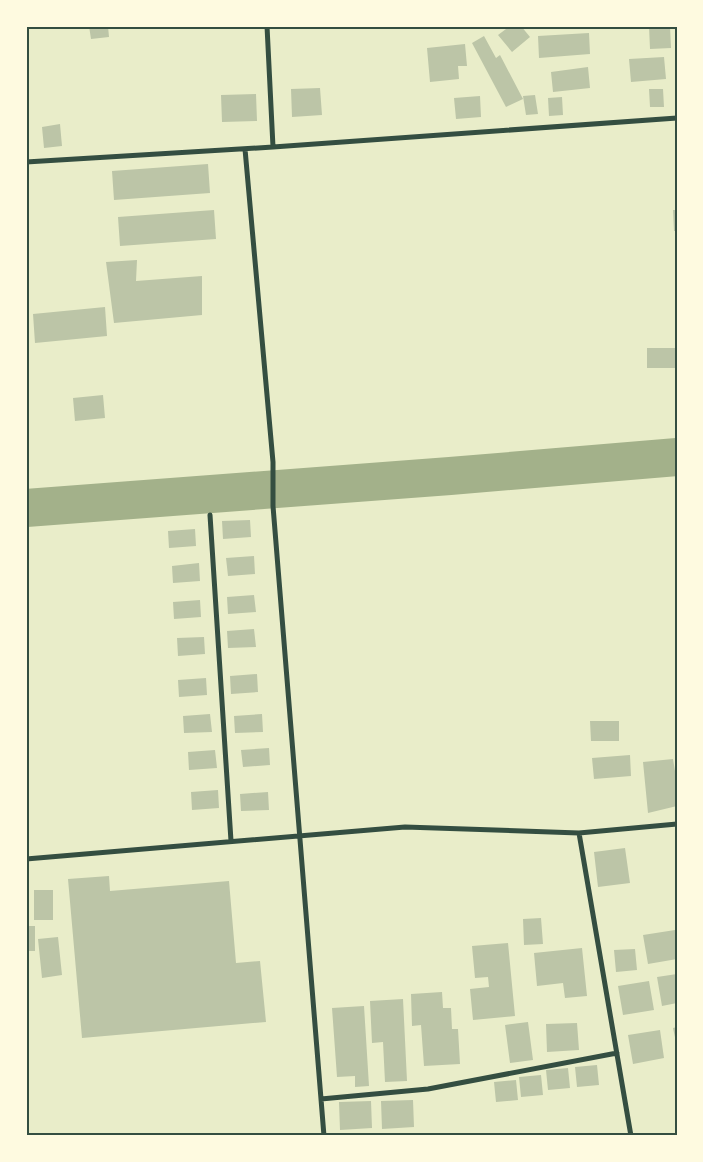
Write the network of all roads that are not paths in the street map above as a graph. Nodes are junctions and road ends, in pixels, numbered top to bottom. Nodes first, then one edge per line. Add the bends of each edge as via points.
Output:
1 (267, 26) edge
2 (677, 118) edge
3 (273, 147) junction
4 (245, 149) junction
5 (26, 162) edge
6 (210, 515) dead end
7 (677, 824) edge
8 (579, 833) junction
9 (300, 836) junction
10 (231, 841) junction
11 (26, 859) edge
12 (617, 1053) junction
13 (321, 1099) junction
14 (324, 1136) edge
15 (631, 1136) edge

1 - 3 street
2 - 3 street
3 - 4 street
4 - 5 street
4 - 9 street via 273,462 273,506
6 - 10 street
7 - 8 street
8 - 9 street via 405,827
8 - 12 street
9 - 10 street
9 - 13 street
10 - 11 street
12 - 13 street via 428,1089
12 - 15 street
13 - 14 street

